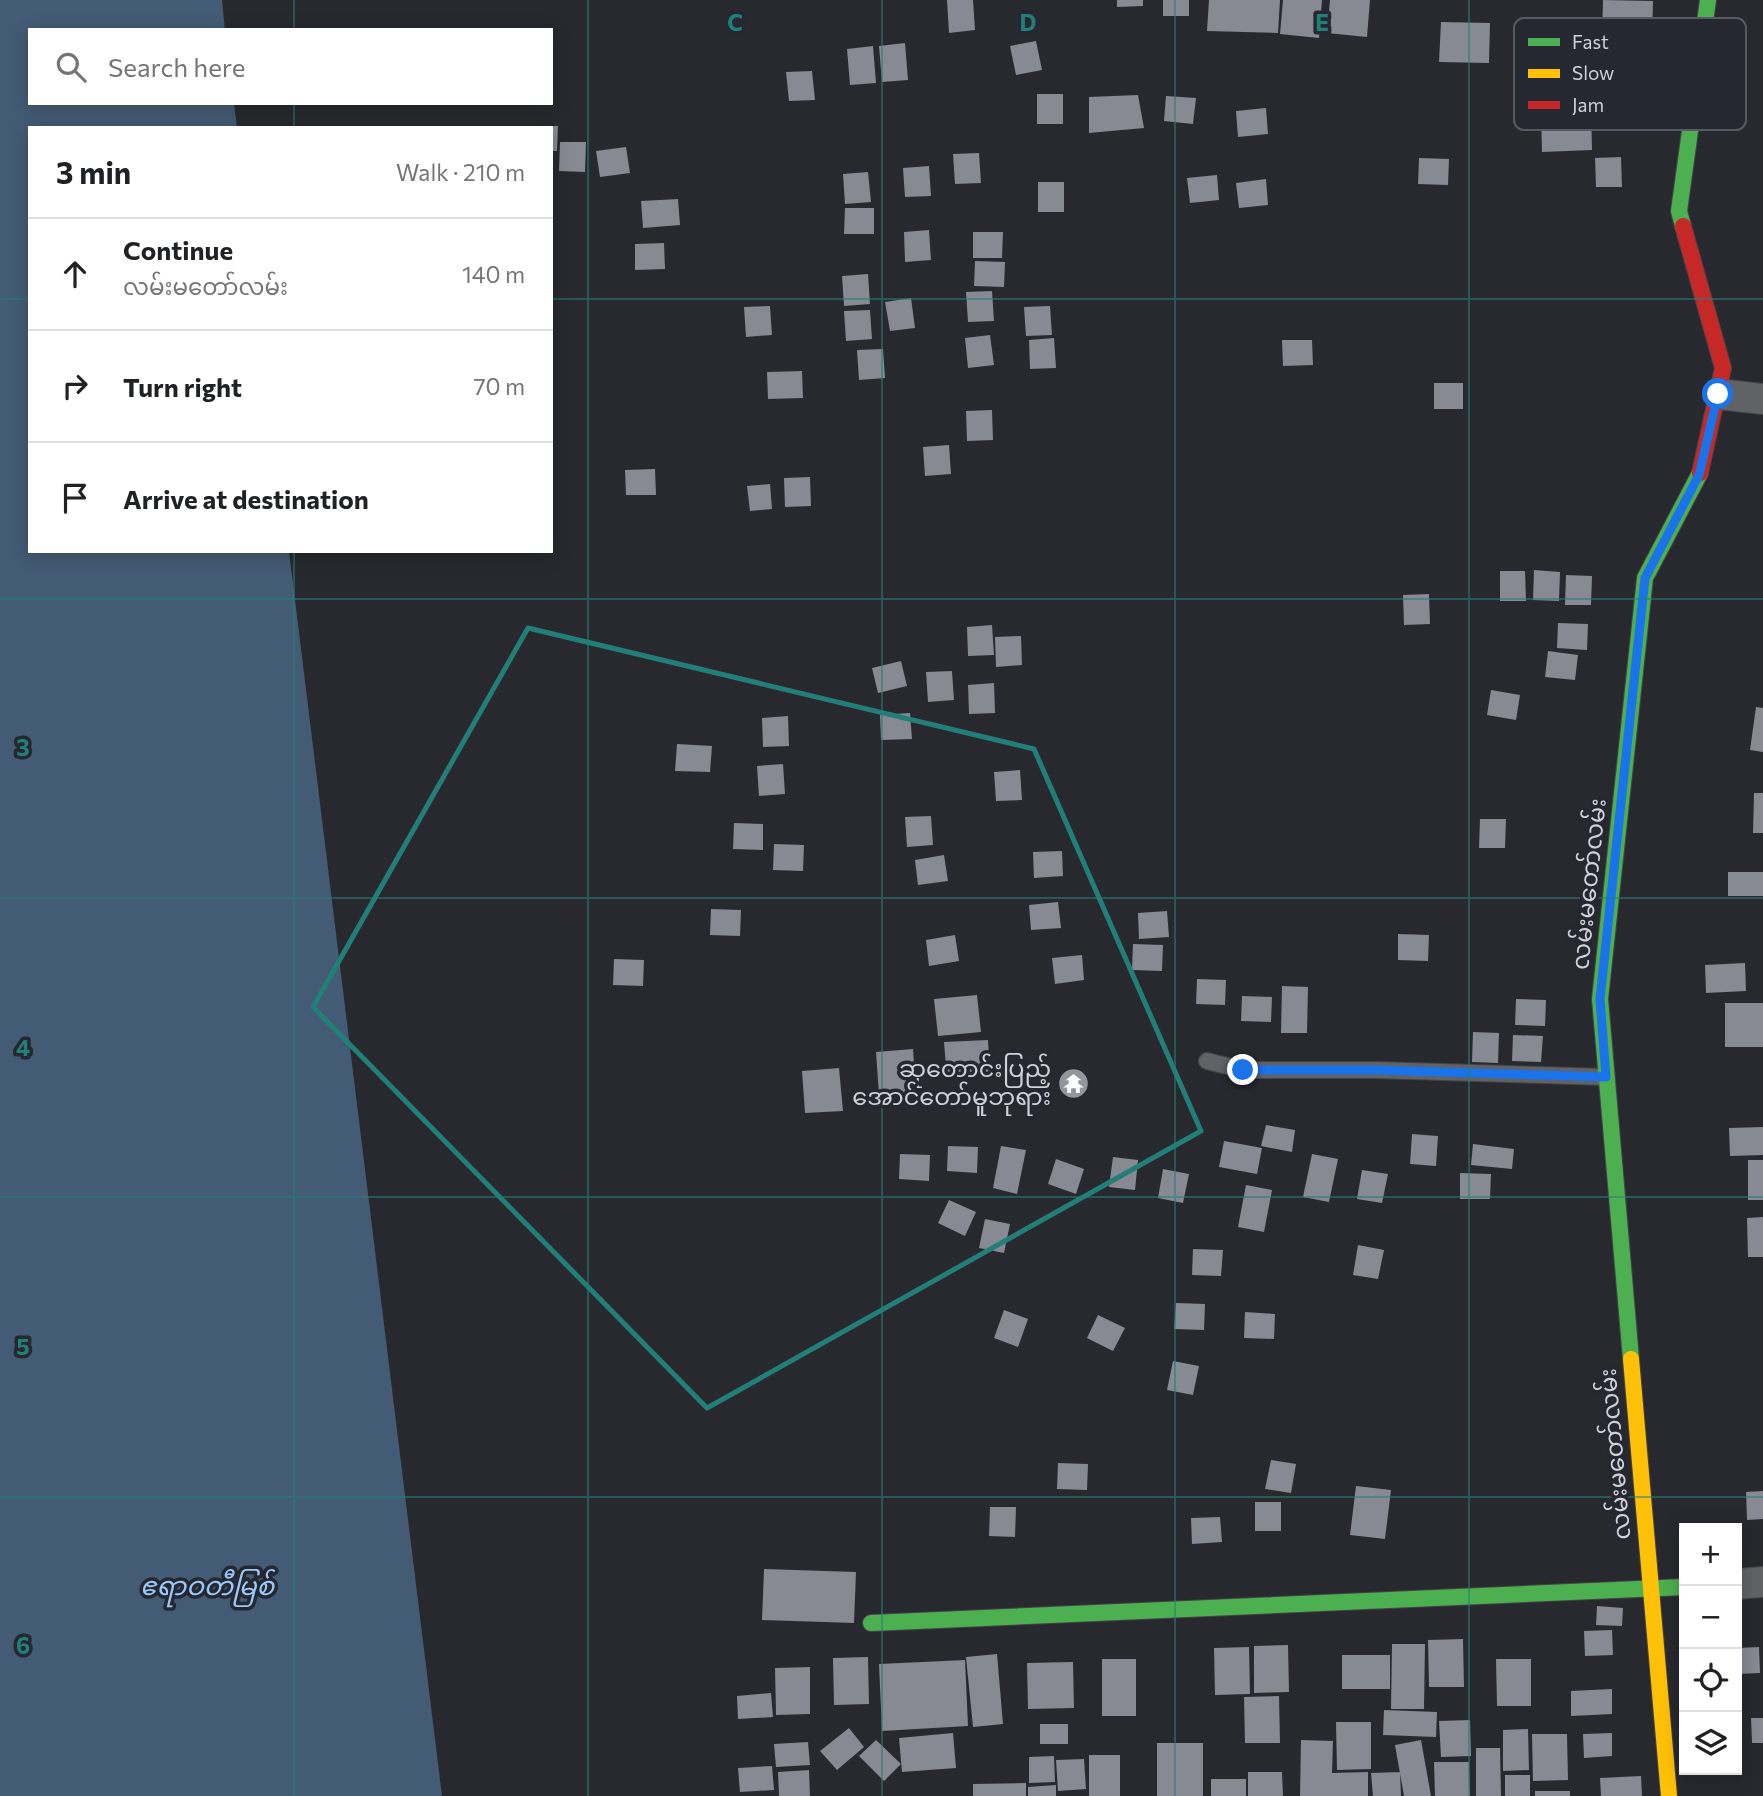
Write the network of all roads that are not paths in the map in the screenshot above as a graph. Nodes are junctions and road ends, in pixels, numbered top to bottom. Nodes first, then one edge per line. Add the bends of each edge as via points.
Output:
1 (1708, 0) edge
2 (1706, 18) edge
3 (1690, 130) edge
4 (1718, 394) junction
5 (1763, 399) edge
6 (1207, 1060) dead end
7 (1606, 1077) junction
8 (1763, 1582) edge
9 (1742, 1584) edge
10 (1679, 1587) edge
11 (1650, 1590) junction
12 (871, 1623) dead end
13 (1669, 1796) edge

1 - 2 street, လမ်းမတော်လမ်း
3 - 4 street, လမ်းမတော်လမ်း via 1679,211 1723,368
4 - 5 street
4 - 7 street, လမ်းမတော်လမ်း via 1699,475 1645,578 1600,999
6 - 7 lane via 1243,1070
7 - 11 street, လမ်းမတော်လမ်း
8 - 9 street
10 - 11 street
11 - 12 street
11 - 13 street, လမ်းမတော်လမ်း

